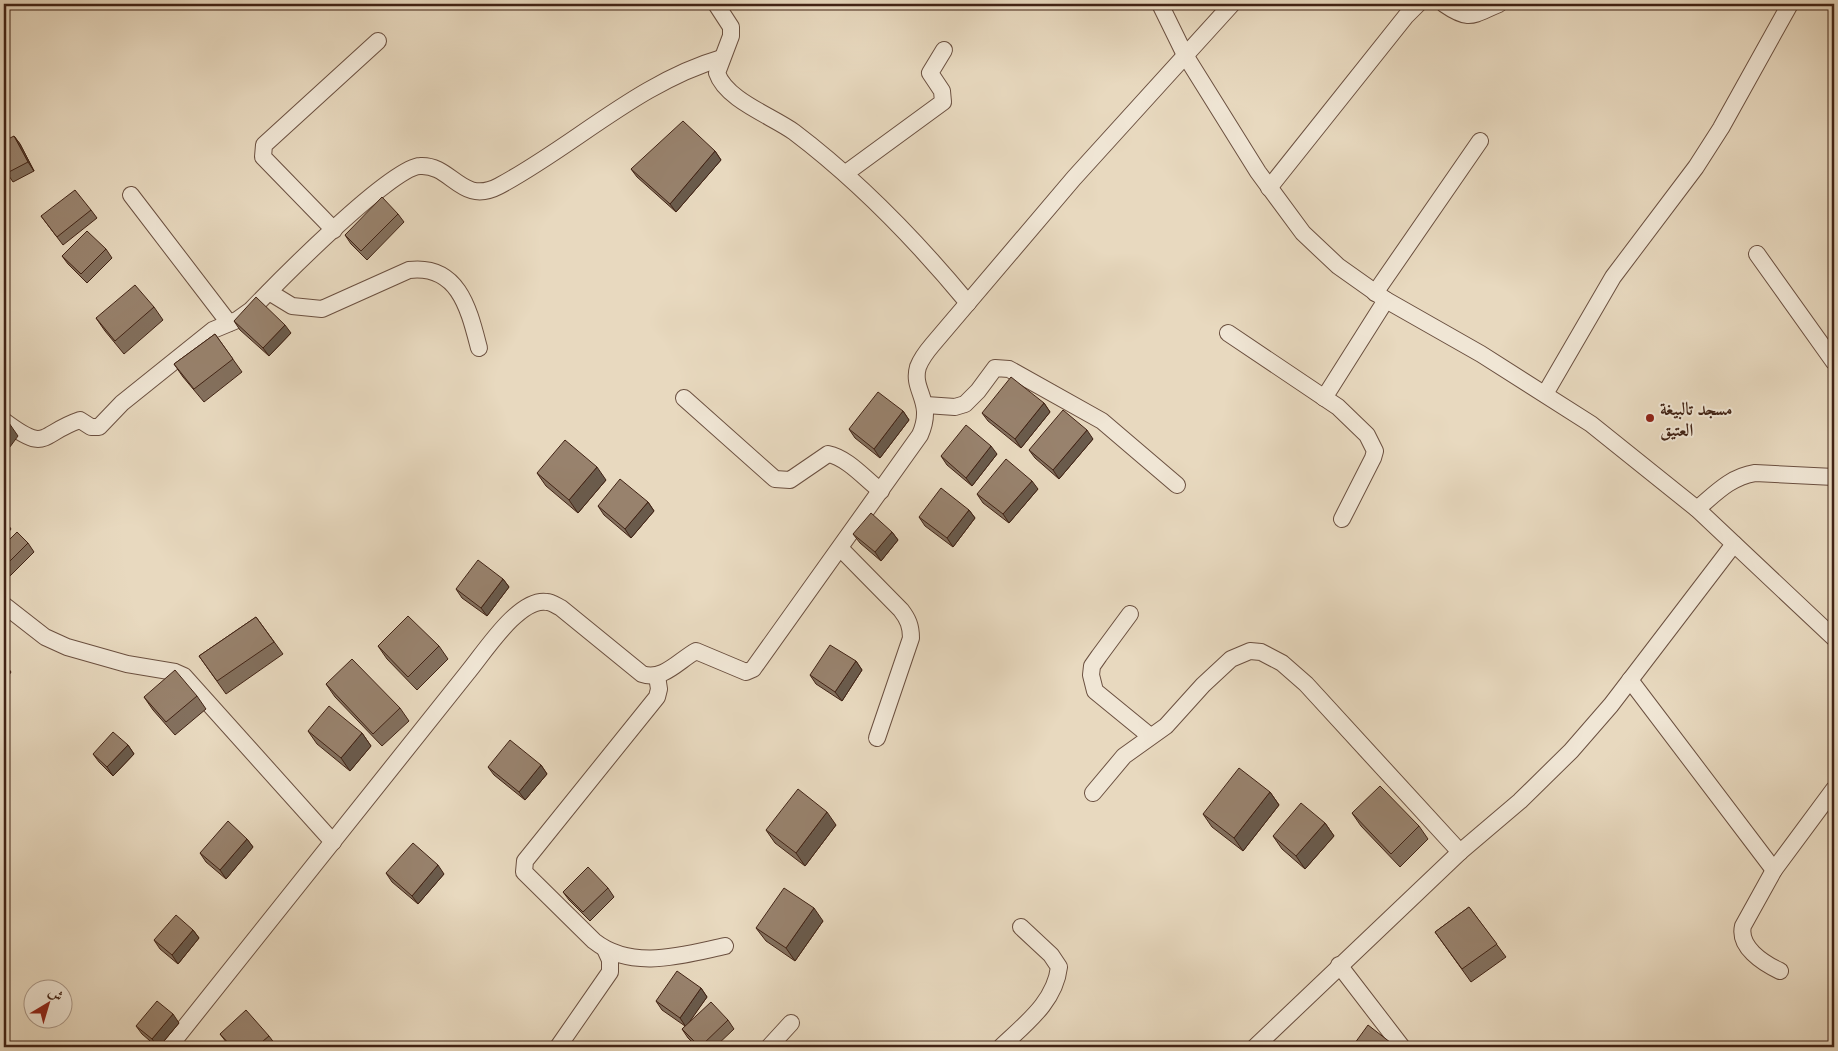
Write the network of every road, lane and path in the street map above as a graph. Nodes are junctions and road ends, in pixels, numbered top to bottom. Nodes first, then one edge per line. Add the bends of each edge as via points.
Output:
1 (716, 4) edge
2 (1160, 4) edge
3 (1232, 4) edge
4 (1418, 4) edge
5 (1444, 4) edge
6 (1499, 4) edge
7 (1790, 4) edge
8 (378, 41) dead end
9 (944, 50) dead end
10 (1185, 55) junction
11 (722, 58) junction
12 (1480, 141) dead end
13 (846, 173) junction
14 (1269, 188) junction
15 (131, 195) dead end
16 (334, 230) junction
17 (1757, 254) dead end
18 (269, 292) junction
19 (1381, 296) junction
20 (968, 302) junction
21 (229, 323) junction
22 (1228, 333) dead end
23 (480, 348) dead end
24 (1834, 362) edge
25 (1545, 394) junction
26 (684, 398) dead end
27 (1324, 398) junction
28 (926, 405) junction
29 (4, 421) edge
30 (1834, 477) edge
31 (1178, 485) dead end
32 (880, 491) junction
33 (1696, 509) junction
34 (1342, 519) dead end
35 (1734, 544) junction
36 (840, 548) junction
37 (4, 606) edge
38 (1130, 614) dead end
39 (1834, 638) edge
40 (657, 676) junction
41 (1630, 680) junction
42 (1150, 736) junction
43 (877, 738) dead end
44 (1834, 789) edge
45 (1093, 793) dead end
46 (333, 842) junction
47 (1460, 852) junction
48 (1774, 870) junction
49 (1022, 927) dead end
50 (725, 946) dead end
51 (605, 949) junction
52 (1339, 965) junction
53 (1780, 971) dead end
54 (791, 1023) dead end
55 (169, 1047) edge
56 (558, 1047) edge
57 (769, 1047) edge
58 (1002, 1047) edge
59 (1255, 1047) edge
60 (1402, 1047) edge

1 - 11 street via 731,27 731,36
2 - 10 street
3 - 10 street
4 - 14 street
5 - 6 street via 1462,16
7 - 25 street via 1696,168 1613,277
8 - 16 street via 264,145 263,157
9 - 13 street via 930,73 942,91 943,102
10 - 14 street
10 - 20 street
11 - 13 street via 717,73 728,90 793,132
11 - 16 street via 683,70 660,83 558,151 490,190 471,191 430,167 418,166 386,183
12 - 19 street
13 - 20 street via 888,213
14 - 19 street via 1321,250 1349,276
15 - 21 street
16 - 18 street
17 - 24 street
18 - 21 street via 251,310
18 - 23 street via 292,306 322,309 409,270 423,268 441,276 464,297
19 - 25 street
19 - 27 street
20 - 28 street via 921,360 917,376
21 - 29 street via 213,330 122,403 99,427 91,428 80,420 47,439 38,440 29,438
22 - 27 street
25 - 33 street via 1591,424
26 - 32 street via 775,479 790,480 828,454 841,459
27 - 34 street via 1367,435 1375,451
28 - 31 street via 955,407 965,404 995,368 1008,369 1102,421
28 - 32 street via 926,421 920,435
30 - 33 street via 1742,475
32 - 36 street
33 - 35 street
35 - 39 street
35 - 41 street
36 - 40 street via 753,669 746,672 696,650
36 - 43 street via 901,610 911,628 912,638
37 - 46 street via 45,636 67,647 184,676
38 - 42 street via 1092,666 1091,675 1096,690
40 - 46 street via 642,674 561,608 547,602 525,608 509,623
40 - 51 street via 657,698 523,867 530,880
41 - 47 street via 1571,752
41 - 48 street
42 - 45 street via 1124,756
42 - 47 street via 1166,726 1231,660 1250,652 1271,656 1312,691
44 - 48 street
46 - 55 street
47 - 52 street
48 - 53 street via 1741,934 1756,955
49 - 58 street via 1051,955 1059,967 1058,978 1046,1001
50 - 51 street via 661,959
51 - 56 street via 610,960 610,972
52 - 59 street
52 - 60 street
54 - 57 street

